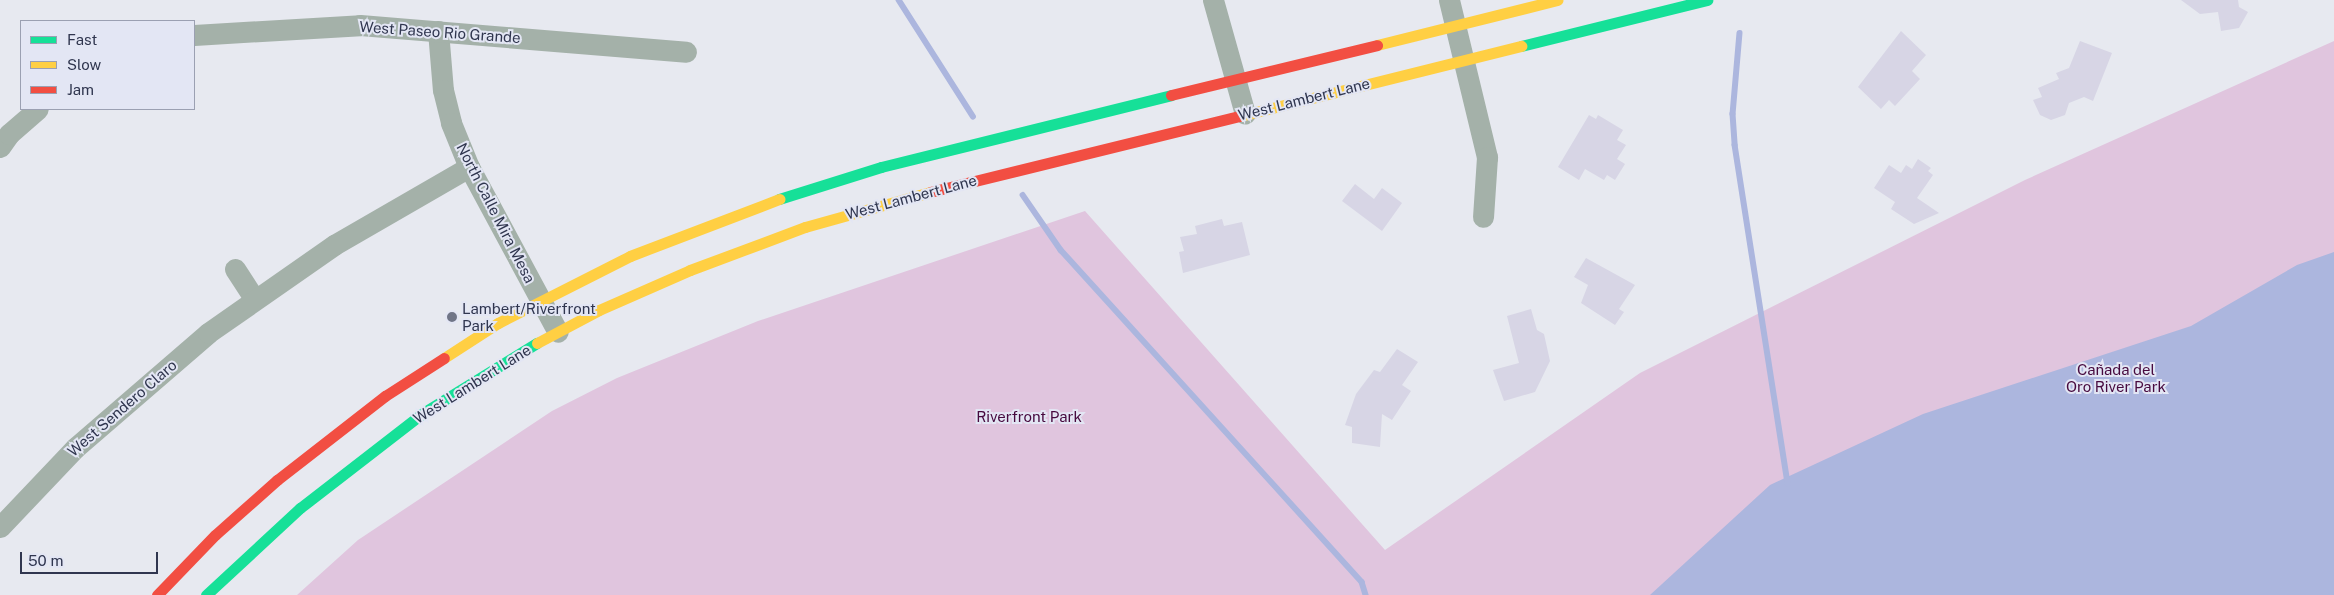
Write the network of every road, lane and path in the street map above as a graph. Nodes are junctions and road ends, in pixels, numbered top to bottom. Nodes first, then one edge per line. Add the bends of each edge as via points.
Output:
1 (1213, 0) edge
2 (1449, 0) edge
3 (1557, 0) edge
4 (1707, 0) edge
5 (1456, 25) junction
6 (438, 31) junction
7 (195, 35) edge
8 (686, 52) dead end
9 (1464, 60) junction
10 (1236, 79) junction
11 (37, 110) edge
12 (1244, 114) junction
13 (3, 137) edge
14 (469, 167) junction
15 (1483, 217) dead end
16 (235, 269) dead end
17 (254, 298) junction
18 (541, 300) junction
19 (558, 332) junction
20 (0, 527) edge
21 (157, 595) edge
22 (206, 595) edge

1 - 10 street
2 - 5 street
3 - 5 main road
4 - 9 main road, West Lambert Lane
5 - 9 street
5 - 10 main road
6 - 7 street, West Paseo Rio Grande via 360,25
6 - 8 street, West Paseo Rio Grande
6 - 14 street, North Calle Mira Mesa via 445,107
9 - 12 main road, West Lambert Lane
9 - 15 street via 1487,157
10 - 12 street
10 - 18 main road via 835,180 676,237
11 - 13 street
12 - 19 main road, West Lambert Lane via 846,214 690,270
14 - 17 street, West Sendero Claro via 334,245
14 - 18 street, North Calle Mira Mesa
16 - 17 street
17 - 20 street, West Sendero Claro via 208,333 74,448
18 - 19 street, North Calle Mira Mesa
18 - 21 main road via 430,365 339,430 215,535
19 - 22 main road, West Lambert Lane via 474,380 368,454 300,508

